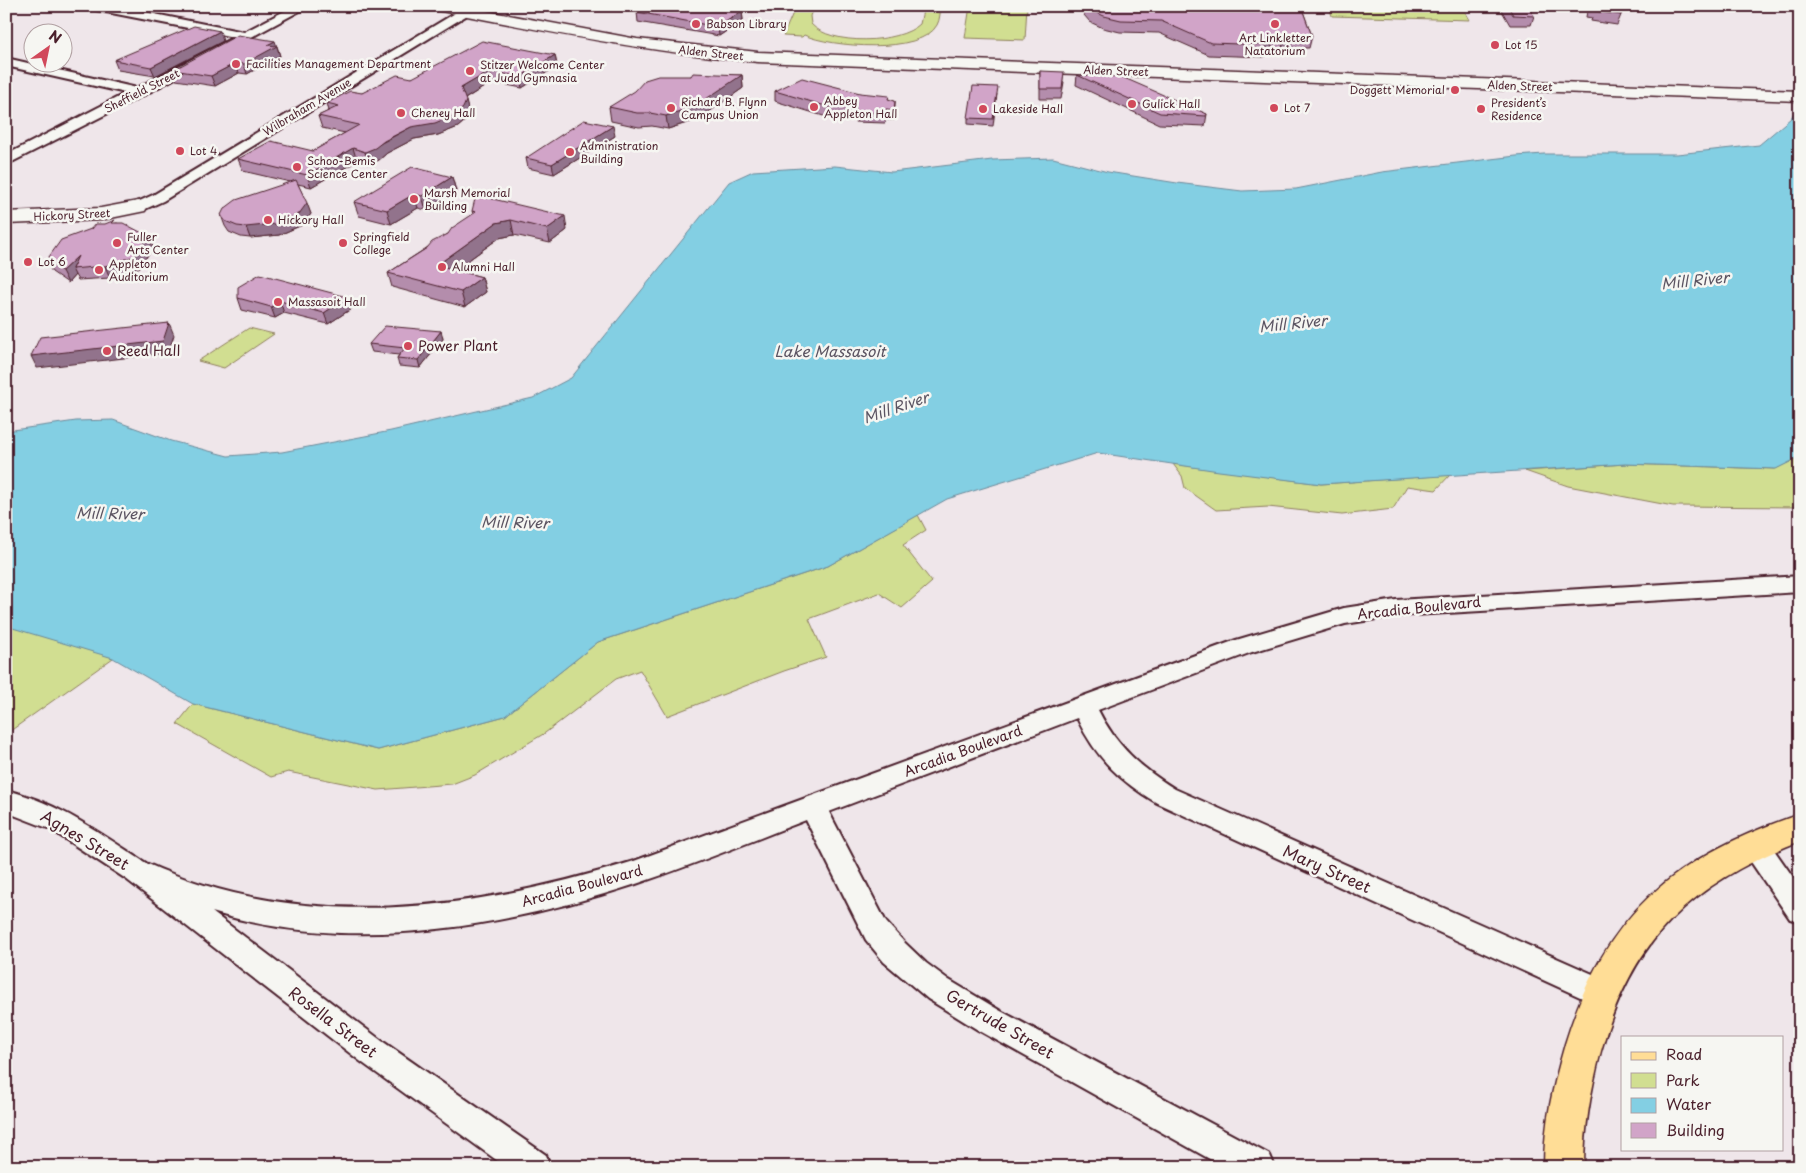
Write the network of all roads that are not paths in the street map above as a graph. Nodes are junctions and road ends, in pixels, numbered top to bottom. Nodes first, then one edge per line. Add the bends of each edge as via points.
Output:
1 (96, 6) edge
2 (303, 6) edge
3 (436, 6) edge
4 (471, 9) edge
5 (246, 36) junction
6 (6, 62) edge
7 (139, 92) junction
8 (1800, 96) edge
9 (7, 160) edge
10 (138, 207) joint
11 (6, 218) edge
12 (1800, 584) edge
13 (1084, 706) junction
14 (6, 801) edge
15 (813, 807) junction
16 (1800, 828) edge
17 (1754, 844) junction
18 (136, 871) junction
19 (1800, 910) edge
20 (1602, 993) junction
21 (534, 1167) edge
22 (1258, 1167) edge
23 (1564, 1167) edge

1 - 5 street
2 - 5 street, Sheffield Street
3 - 4 main road, Alden Street
4 - 8 main road, Alden Street via 657,47 758,58
4 - 10 street, Wilbraham Avenue
5 - 7 street, Sheffield Street
6 - 7 street
7 - 9 street, Sheffield Street
10 - 11 main road, Hickory Street via 100,214
12 - 13 street, Arcadia Boulevard via 1472,602 1372,611 1328,620 1244,646
13 - 15 street, Arcadia Boulevard
13 - 20 street, Mary Street via 1101,742 1113,756 1135,777 1166,796
14 - 18 street, Agnes Street via 60,820
15 - 18 street, Arcadia Boulevard via 603,882 532,901 429,917 333,918 260,911 196,896
15 - 22 street, Gertrude Street via 876,930 887,946 917,972 972,1011
16 - 17 main road
17 - 19 street
17 - 20 main road via 1716,864 1666,900 1626,946
18 - 21 street, Rosella Street via 371,1051
20 - 23 main road via 1584,1042 1564,1126

